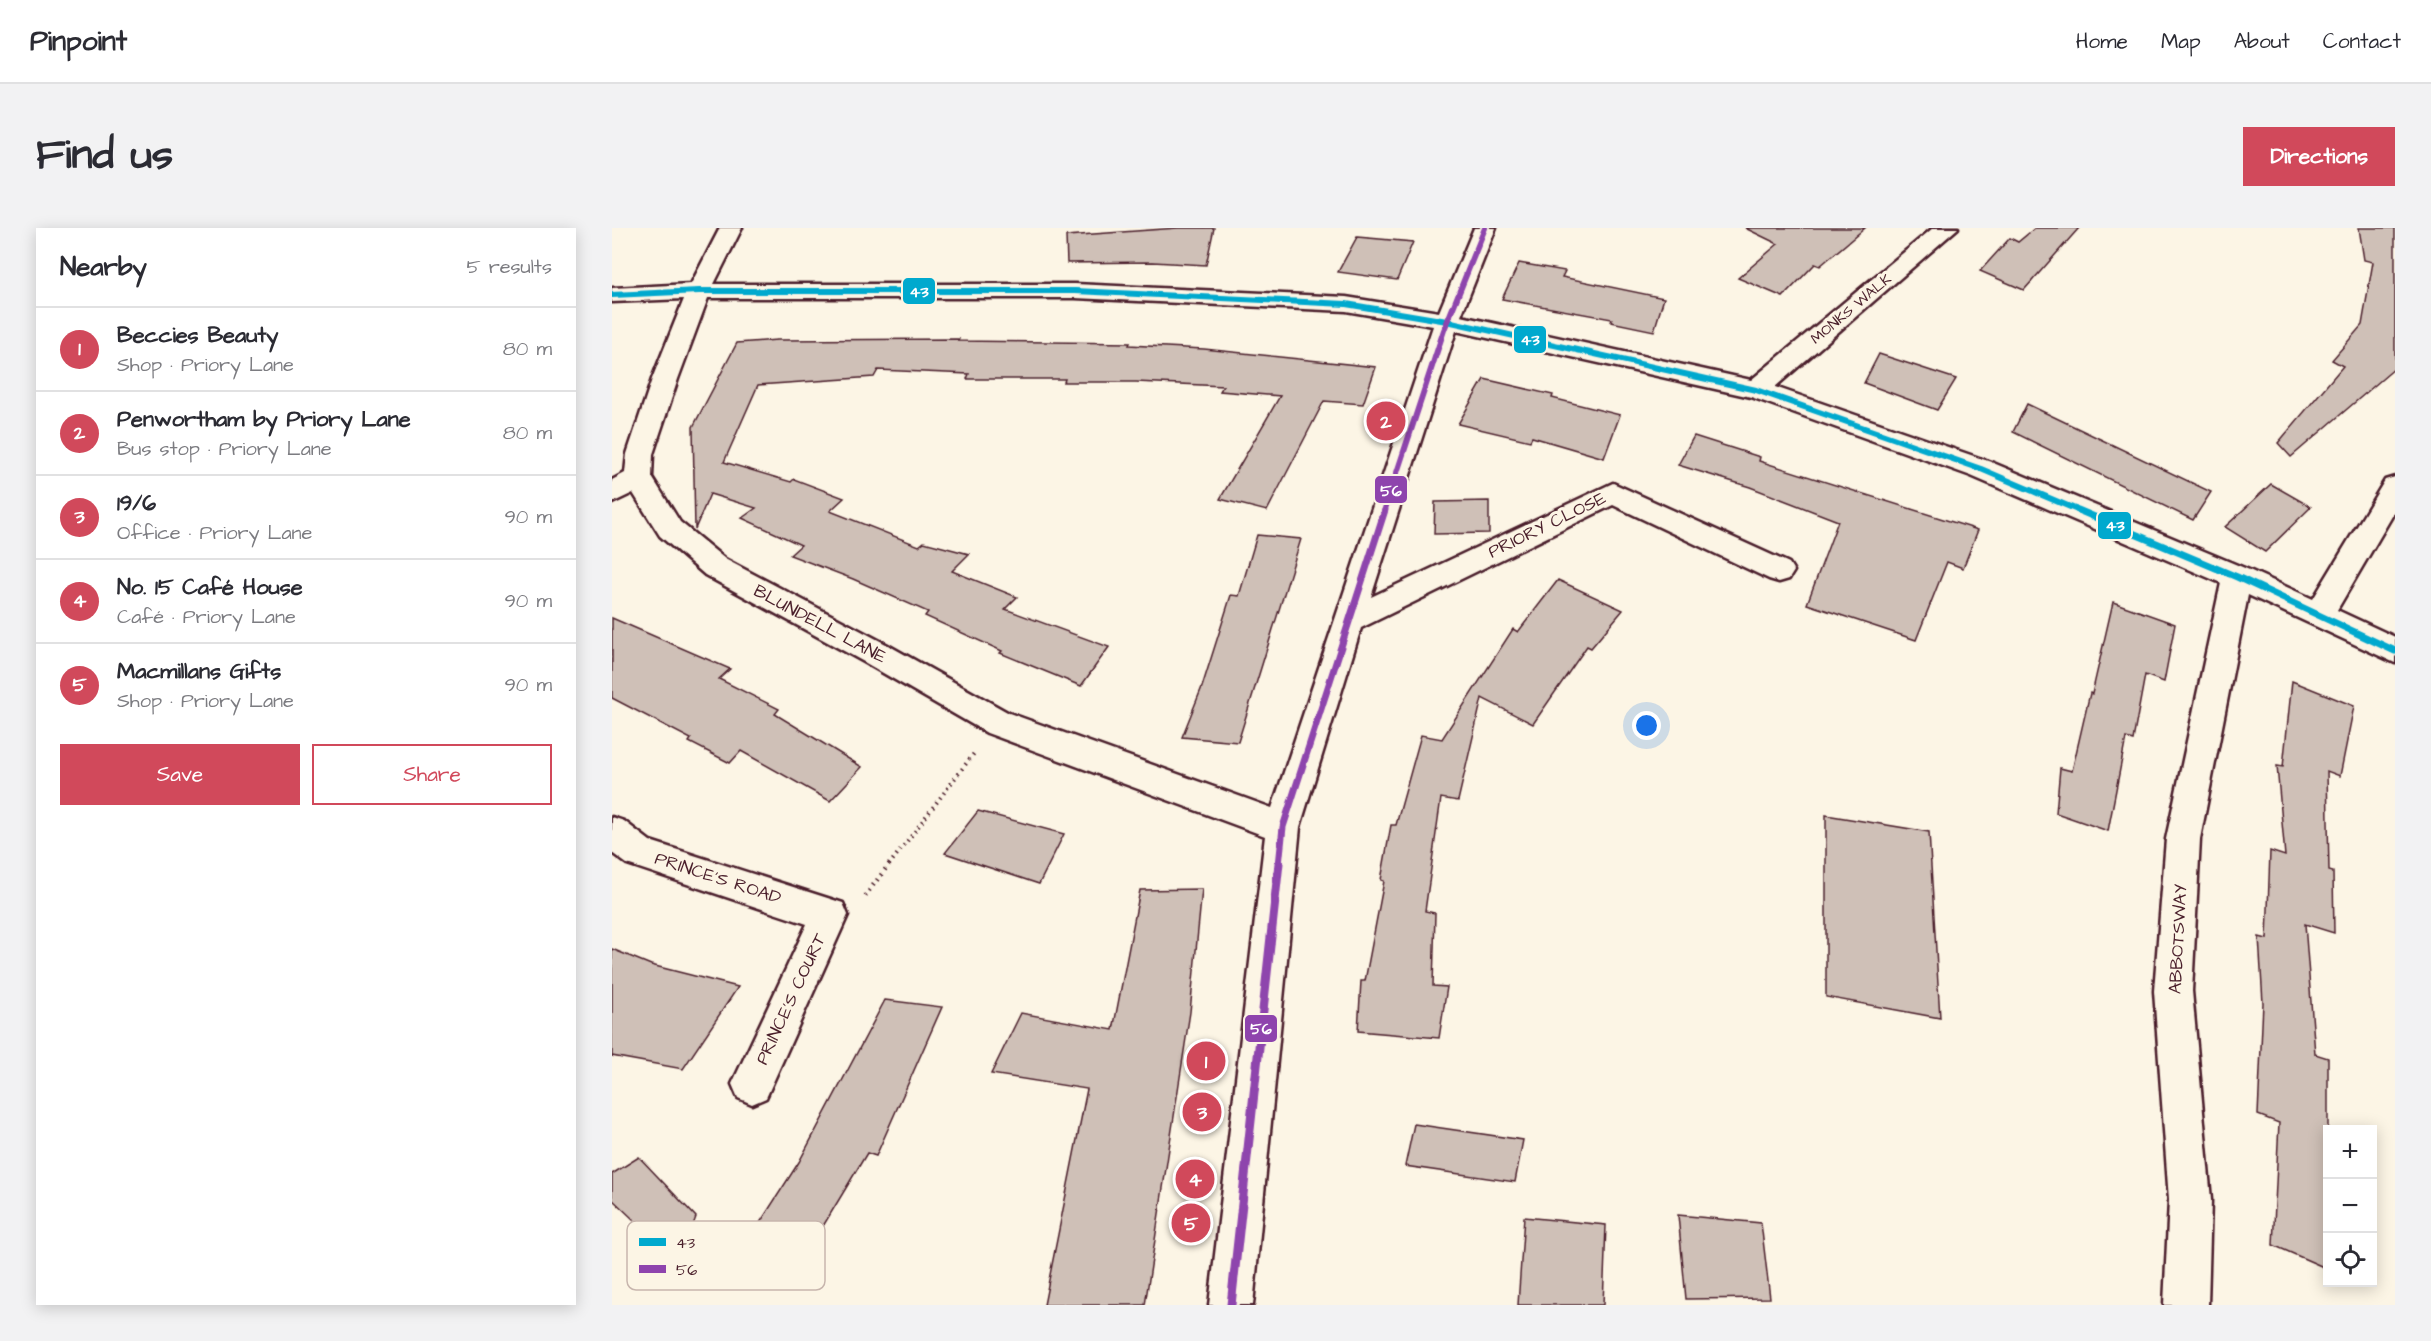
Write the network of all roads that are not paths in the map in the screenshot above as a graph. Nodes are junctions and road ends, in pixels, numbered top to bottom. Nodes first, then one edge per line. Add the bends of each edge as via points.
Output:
1 (731, 228) edge
2 (1485, 228) edge
3 (1947, 228) edge
4 (699, 291) junction
5 (612, 295) edge
6 (1447, 321) junction
7 (1756, 390) junction
8 (638, 478) junction
9 (2395, 487) edge
10 (612, 493) edge
11 (1779, 571) dead end
12 (2238, 577) junction
13 (2318, 615) junction
14 (1348, 621) junction
15 (2395, 651) edge
16 (1283, 826) junction
17 (612, 832) edge
18 (830, 915) joint
19 (752, 1084) dead end
20 (1231, 1305) edge
21 (2186, 1305) edge

1 - 4 street
2 - 6 street
3 - 7 street, MONKS WALK
4 - 5 street
4 - 6 street via 1087,292 1346,304
4 - 8 street via 640,454
6 - 7 street
6 - 14 street
7 - 12 street via 1981,469
8 - 10 street
8 - 16 street, BLUNDELL LANE via 670,529 715,567 998,723
9 - 13 street
11 - 14 street, PRIORY CLOSE via 1612,493
12 - 13 street
12 - 21 street, ABBOTSWAY via 2183,839 2173,991 2190,1200
13 - 15 street
14 - 16 street
16 - 20 street
17 - 18 street, PRINCE'S ROAD via 639,853
18 - 19 street, PRINCE'S COURT

